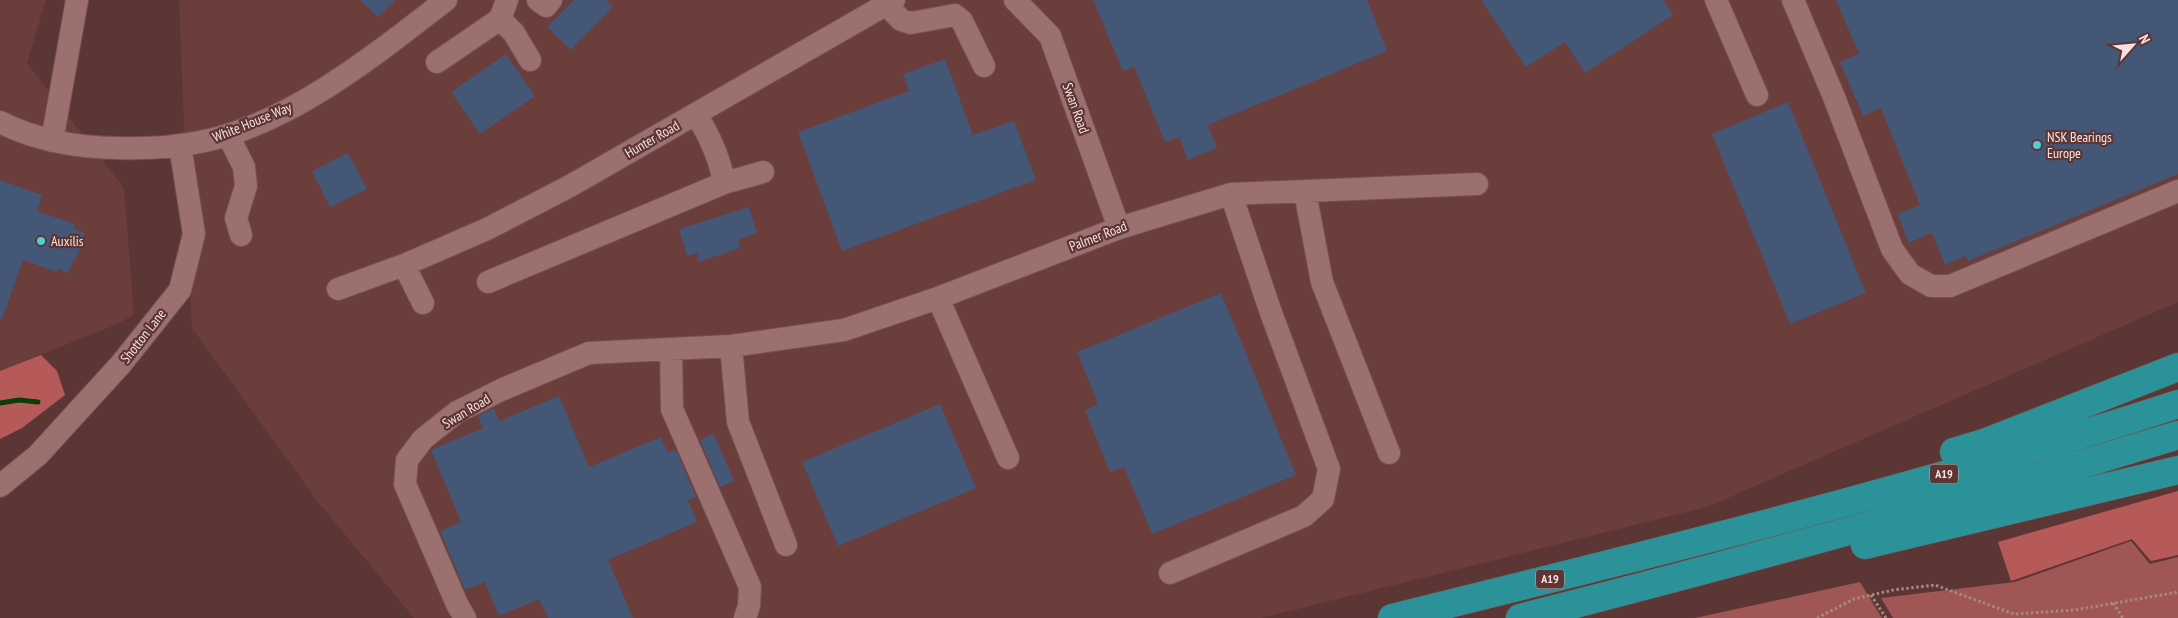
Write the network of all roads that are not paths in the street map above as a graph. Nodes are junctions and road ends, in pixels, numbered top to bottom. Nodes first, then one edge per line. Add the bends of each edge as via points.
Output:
1 (77, 0) edge
2 (446, 0) edge
3 (538, 0) edge
4 (551, 0) edge
5 (1015, 0) edge
6 (1793, 0) edge
7 (890, 2) edge
8 (503, 9) edge
9 (1720, 9) edge
10 (530, 60) dead end
11 (437, 62) dead end
12 (984, 66) dead end
13 (1757, 95) dead end
14 (696, 114) junction
15 (0, 122) edge
16 (228, 135) junction
17 (52, 140) junction
18 (180, 145) junction
19 (763, 172) dead end
20 (724, 183) junction
21 (1477, 184) dead end
22 (2178, 191) edge
23 (1306, 192) junction
24 (1231, 194) junction
25 (231, 225) dead end
26 (1119, 228) junction
27 (404, 265) junction
28 (488, 282) dead end
29 (338, 289) dead end
30 (938, 298) junction
31 (423, 303) dead end
32 (730, 346) junction
33 (671, 350) junction
34 (2178, 366) edge
35 (2178, 404) edge
36 (2178, 435) edge
37 (1389, 453) dead end
38 (1008, 458) dead end
39 (2178, 470) edge
40 (0, 486) edge
41 (1708, 540) junction
42 (786, 545) dead end
43 (1718, 567) junction
44 (1170, 573) dead end
45 (465, 618) edge
46 (745, 618) edge
47 (1392, 618) edge
48 (1520, 618) edge

1 - 17 street
2 - 16 street, White House Way via 315,95
3 - 4 street via 546,6
5 - 26 street, Swan Road via 1050,36
6 - 22 street via 1892,249 1910,274 1931,286 1950,286
7 - 12 street via 901,20 911,23 955,15 962,21
7 - 14 street, Hunter Road
8 - 10 street
8 - 11 street
9 - 13 street
14 - 20 street via 716,154
14 - 27 street, Hunter Road via 487,229
15 - 17 street, White House Way
16 - 18 street, White House Way
16 - 25 street via 244,167 246,186
17 - 18 street, White House Way via 98,148
18 - 40 street, Shotton Lane via 194,234 180,290 121,364 38,454
19 - 20 street
20 - 28 street
21 - 23 street, Palmer Road
23 - 24 street, Palmer Road
23 - 37 street via 1322,282
24 - 26 street, Palmer Road
24 - 44 street via 1329,469 1323,499 1304,516
26 - 30 street, Palmer Road
27 - 29 street, Hunter Road
27 - 31 street
30 - 32 street, Palmer Road via 844,330
30 - 38 street
32 - 33 street, Swan Road
32 - 42 street via 738,422
33 - 45 street, Swan Road via 589,353 457,412 423,439 407,460 406,484
33 - 46 street via 672,409 750,587
34 - 41 highway via 1984,443 1818,496
35 - 41 highway, A19 via 2094,431
36 - 43 highway, A19 via 1949,504
39 - 43 highway via 1864,545
41 - 47 highway, A19
43 - 48 highway, A19

